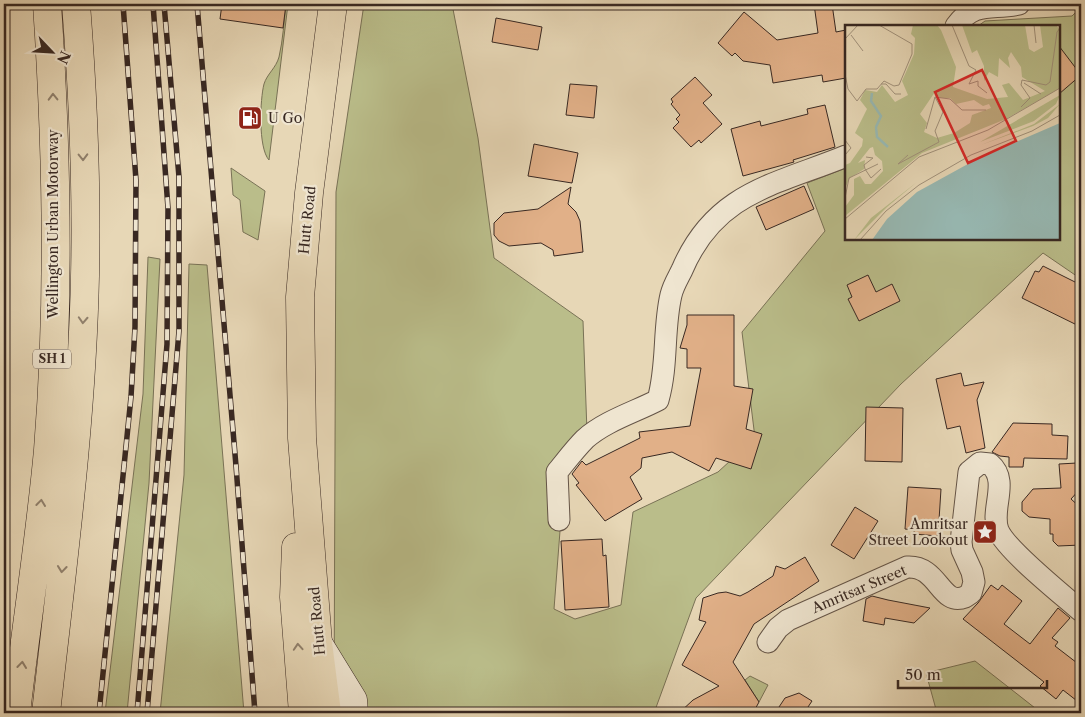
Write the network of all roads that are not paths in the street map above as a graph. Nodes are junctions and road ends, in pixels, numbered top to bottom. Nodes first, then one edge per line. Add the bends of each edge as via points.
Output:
1 (47, 4) edge
2 (76, 4) edge
3 (333, 4) edge
4 (1019, 4) edge
5 (957, 25) edge
6 (845, 156) edge
7 (302, 438) junction
8 (559, 520) dead end
9 (1081, 611) edge
10 (768, 642) dead end
11 (318, 643) junction
12 (16, 713) edge
13 (46, 713) edge
14 (303, 713) edge
15 (312, 713) edge
16 (327, 713) edge
17 (354, 713) edge

12 -> 1 main road, Wellington Urban Motorway / SH 1 via 48,450 56,282
2 -> 13 main road, SH 1 via 81,78 85,276 75,453
3 - 7 main road, Hutt Road via 309,194 300,297
4 - 5 street via 982,5 971,10
6 - 8 street via 777,181 738,201 708,224 688,255 672,294 664,380 658,400 586,438 556,472
7 - 11 main road, Hutt Road
14 -> 7 main road, Hutt Road via 294,597
9 - 10 street, Amritsar Street via 1002,536 997,520 999,477 990,464 980,463 969,472 961,530 962,550 974,577 973,588 965,598 954,599 930,574 920,568 907,567 788,620
11 - 15 main road
11 - 16 main road, Hutt Road
11 - 17 main road via 353,700

